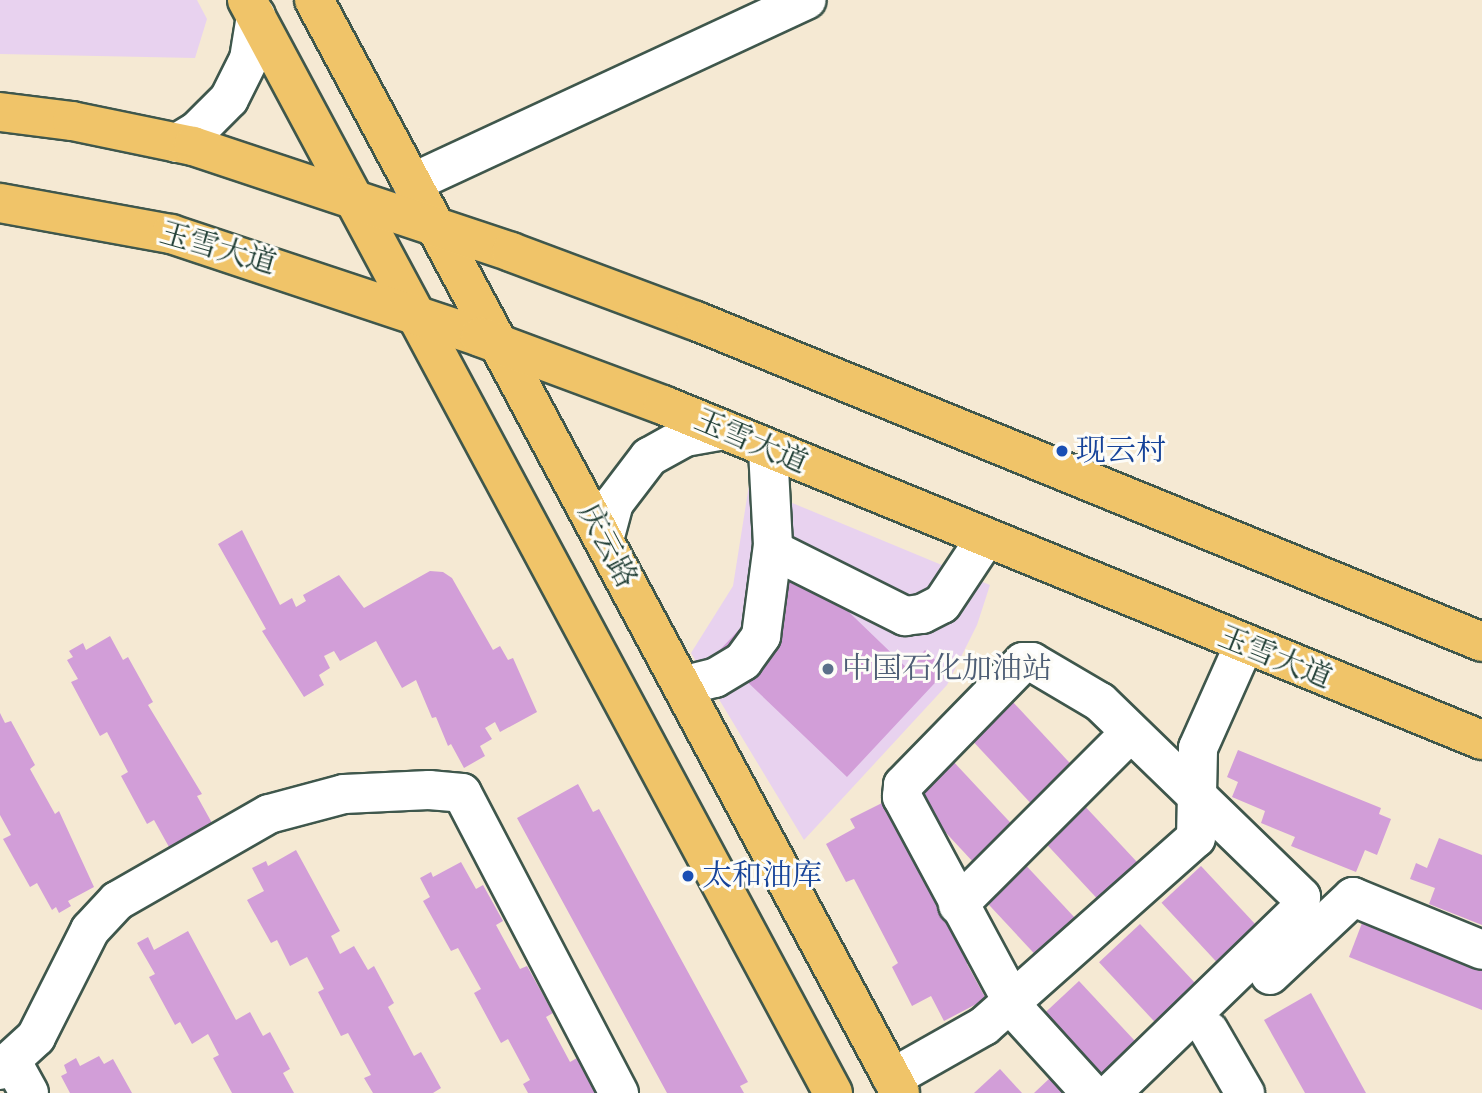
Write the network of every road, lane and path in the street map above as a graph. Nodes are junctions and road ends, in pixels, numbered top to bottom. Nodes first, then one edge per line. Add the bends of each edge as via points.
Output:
1 (314, 0) edge
2 (807, 0) edge
3 (252, 8) edge
4 (0, 112) edge
5 (177, 142) junction
6 (412, 183) junction
7 (354, 197) junction
8 (0, 204) edge
9 (435, 226) junction
10 (417, 315) junction
11 (499, 345) junction
12 (724, 430) junction
13 (768, 449) junction
14 (985, 539) junction
15 (604, 540) junction
16 (773, 550) junction
17 (1482, 642) edge
18 (1244, 645) junction
19 (682, 686) junction
20 (1130, 733) junction
21 (1482, 740) edge
22 (1197, 801) junction
23 (958, 905) junction
24 (1482, 950) edge
25 (1012, 1001) junction
26 (1209, 1031) junction
27 (14, 1075) edge
28 (896, 1086) edge
29 (619, 1093) edge
30 (833, 1093) edge
31 (1091, 1093) edge
32 (1111, 1093) edge
33 (1143, 1093) edge
34 (1245, 1093) edge

1 - 6 main road, 庆云路
2 - 6 street
3 - 5 street via 249,59 229,99
3 - 7 main road, 庆云路
4 - 5 main road
5 - 7 main road
6 - 9 main road, 庆云路
7 - 9 main road
7 - 10 main road, 庆云路
8 - 10 main road, 玉雪大道 via 171,234
9 - 11 main road, 庆云路
9 - 17 main road via 695,320
10 - 11 main road, 玉雪大道
10 - 30 main road, 庆云路
11 - 12 main road, 玉雪大道
11 - 15 main road, 庆云路
12 - 13 main road, 玉雪大道
12 - 15 street via 685,437 649,457 614,503
13 - 14 main road, 玉雪大道
13 - 16 street
14 - 16 street via 942,604 905,616
14 - 18 main road, 玉雪大道
15 - 19 main road, 庆云路
16 - 19 street via 761,636 743,661 715,678
18 - 21 main road, 玉雪大道
18 - 22 street via 1198,748
19 - 28 main road, 庆云路
20 - 22 street
20 - 23 street
20 - 23 street via 1100,702 1032,662 1023,662 902,785 904,807
22 - 25 street via 1196,838
22 - 32 street via 1210,805 1301,897 1298,911
23 - 25 street
24 - 26 street via 1353,897
25 - 28 street via 984,1026
25 - 31 street
26 - 33 street
26 - 34 street
27 - 29 street via 90,930 117,901 269,814 344,794 429,790 462,793

